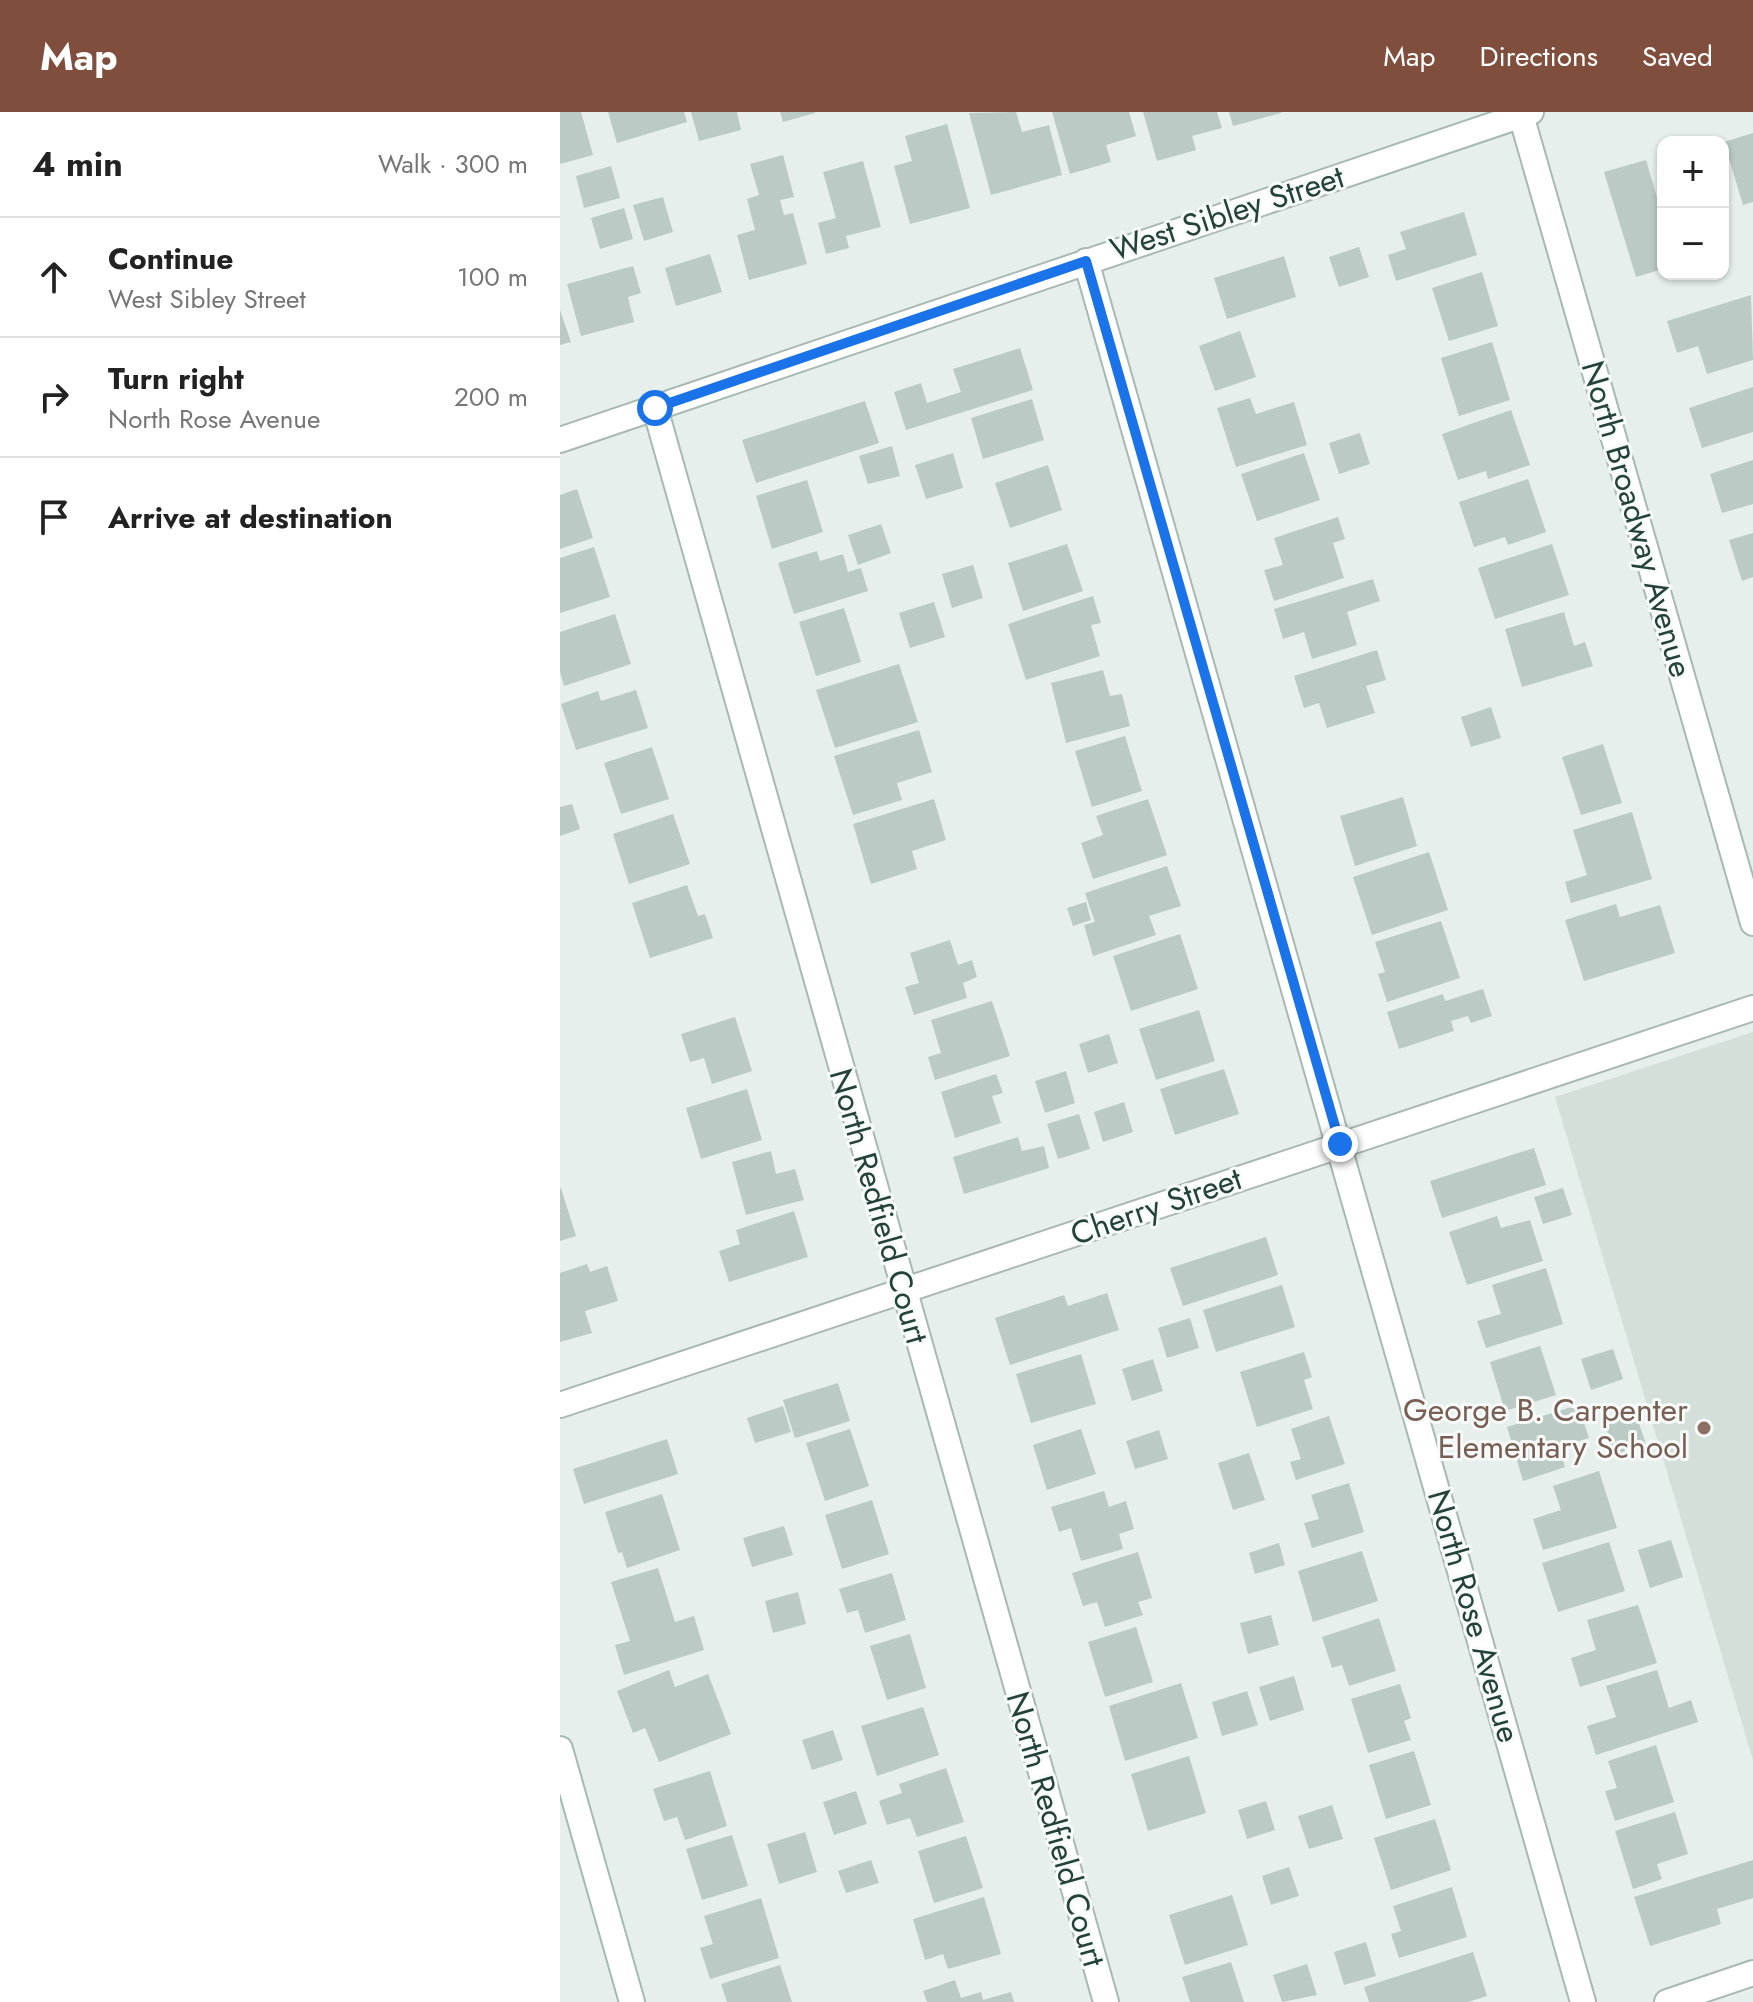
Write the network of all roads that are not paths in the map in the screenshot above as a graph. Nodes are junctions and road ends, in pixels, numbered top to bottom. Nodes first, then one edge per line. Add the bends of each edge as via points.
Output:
1 (1526, 114) edge
2 (1086, 261) junction
3 (655, 408) junction
4 (560, 440) edge
5 (1753, 923) edge
6 (1753, 1008) edge
7 (1340, 1144) junction
8 (902, 1291) junction
9 (560, 1405) edge
10 (560, 1749) edge
11 (1753, 1973) edge
12 (632, 2002) edge
13 (1106, 2002) edge
14 (1583, 2002) edge
15 (1667, 2002) edge

1 - 2 street, West Sibley Street
1 - 5 street, North Broadway Avenue
2 - 3 street, West Sibley Street
2 - 7 street, North Rose Avenue
3 - 4 street, West Sibley Street
3 - 8 street, North Redfield Court
6 - 7 street, Cherry Street
7 - 8 street, Cherry Street
7 - 14 street, North Rose Avenue
8 - 9 street, Cherry Street
8 - 13 street, North Redfield Court
10 - 12 street
11 - 15 street

